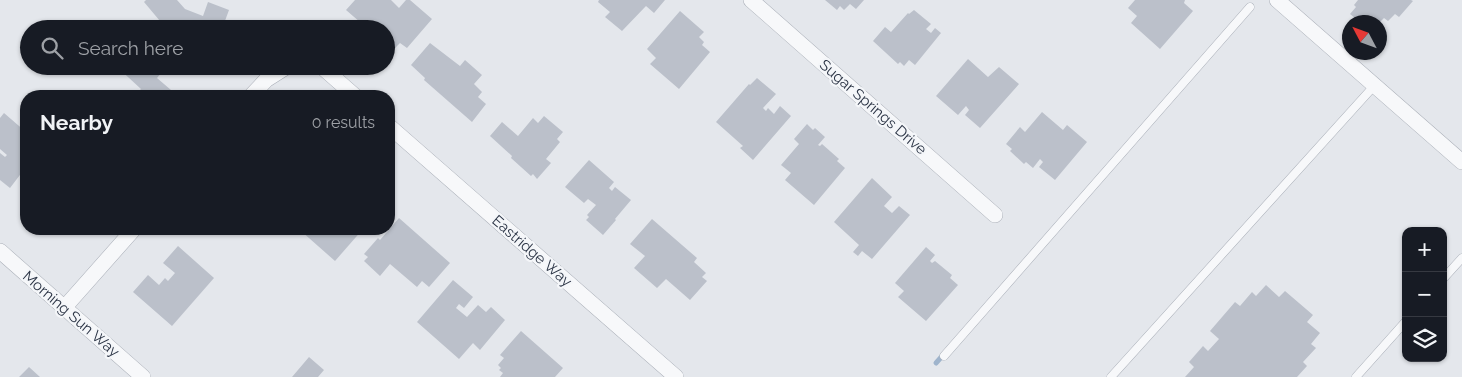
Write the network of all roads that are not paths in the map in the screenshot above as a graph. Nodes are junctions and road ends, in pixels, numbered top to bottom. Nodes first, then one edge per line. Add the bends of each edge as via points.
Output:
1 (751, 0) edge
2 (1277, 0) edge
3 (1250, 7) dead end
4 (274, 75) edge
5 (331, 75) edge
6 (1374, 86) junction
7 (257, 90) edge
8 (348, 90) edge
9 (395, 131) edge
10 (1462, 162) edge
11 (995, 214) dead end
12 (129, 235) edge
13 (0, 251) edge
14 (1462, 258) edge
15 (1447, 275) edge
16 (64, 308) junction
17 (1402, 325) edge
18 (944, 356) dead end
19 (143, 377) edge
20 (676, 377) edge
21 (1111, 377) edge
22 (1356, 377) edge

1 - 11 street, Sugar Springs Drive
2 - 6 street
3 - 18 lane
4 - 7 street
5 - 8 street
6 - 10 street
6 - 21 lane
9 - 20 street, Eastridge Way
12 - 16 street
13 - 16 street, Morning Sun Way
14 - 15 lane
16 - 19 street, Morning Sun Way
17 - 22 lane

